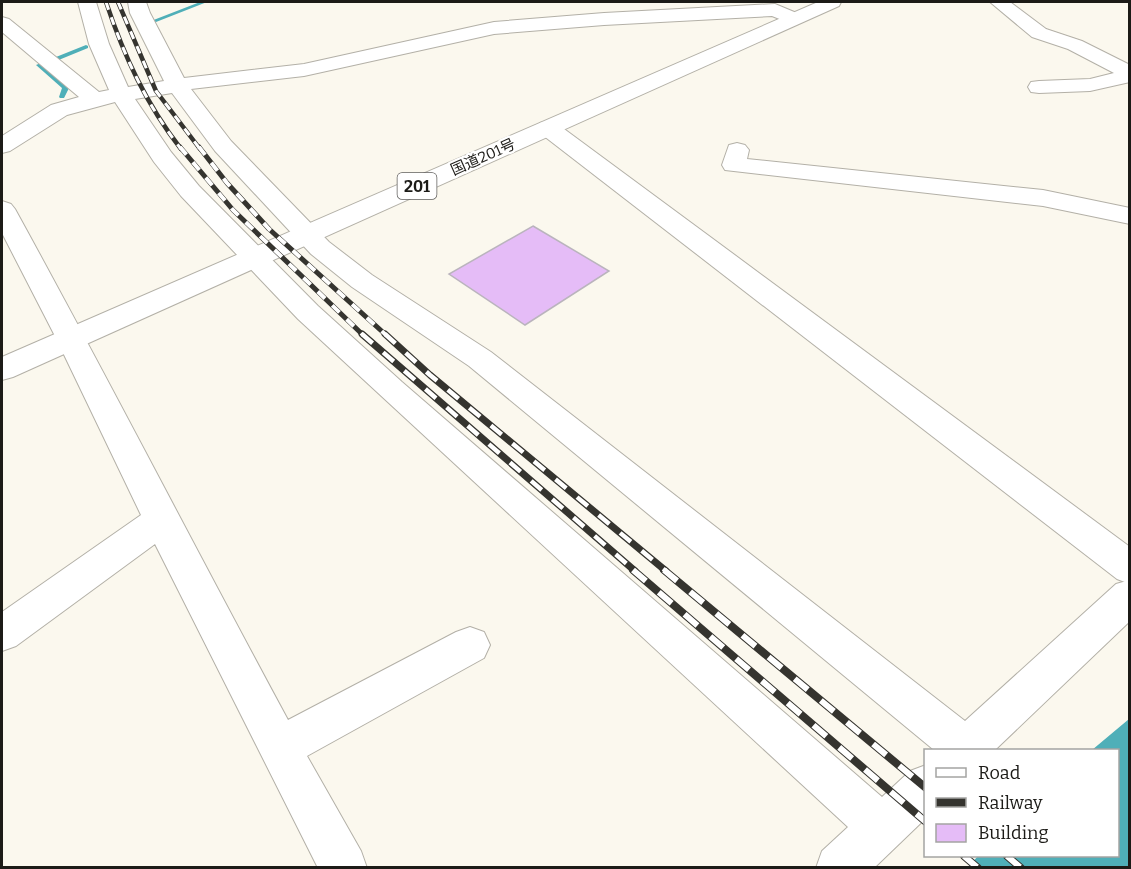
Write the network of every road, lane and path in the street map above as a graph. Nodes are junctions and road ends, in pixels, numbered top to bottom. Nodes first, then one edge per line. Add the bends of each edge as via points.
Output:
1 (87, 2) edge
2 (136, 2) edge
3 (832, 2) edge
4 (999, 2) edge
5 (792, 18) junction
6 (2, 23) edge
7 (1130, 75) edge
8 (177, 86) junction
9 (1039, 87) dead end
10 (120, 96) junction
11 (95, 99) junction
12 (548, 128) junction
13 (2, 146) edge
14 (737, 150) dead end
15 (2, 209) edge
16 (1130, 216) edge
17 (306, 235) junction
18 (254, 259) junction
19 (71, 338) junction
20 (2, 369) edge
21 (161, 520) junction
22 (1130, 568) edge
23 (1130, 596) edge
24 (2, 634) edge
25 (470, 645) dead end
26 (279, 748) junction
27 (964, 749) edge
28 (966, 749) edge
29 (924, 789) edge
30 (882, 827) junction
31 (344, 867) edge
32 (839, 867) edge

1 - 10 main road
2 - 8 main road
3 - 5 main road, 国道201号 / 201
4 - 7 main road via 1039,33 1075,45
5 - 8 main road via 775,10 534,23 494,28 304,70
5 - 12 main road, 国道201号 / 201
6 - 11 main road
7 - 9 main road via 1090,85
8 - 10 main road
8 - 17 main road via 223,146
10 - 11 main road
10 - 18 main road via 180,182
11 - 13 main road via 59,110
12 - 17 main road, 国道201号 / 201
12 - 22 main road
14 - 16 main road via 734,165 1043,198
15 - 19 main road
17 - 18 main road, 国道201号 / 201
17 - 27 main road via 362,281 480,359
18 - 19 main road, 国道201号 / 201
18 - 30 main road via 338,342
19 - 20 main road, 国道201号 / 201
19 - 21 main road
21 - 24 main road
21 - 26 main road
23 - 28 main road
25 - 26 main road
26 - 31 main road
29 - 30 main road
30 - 32 main road

